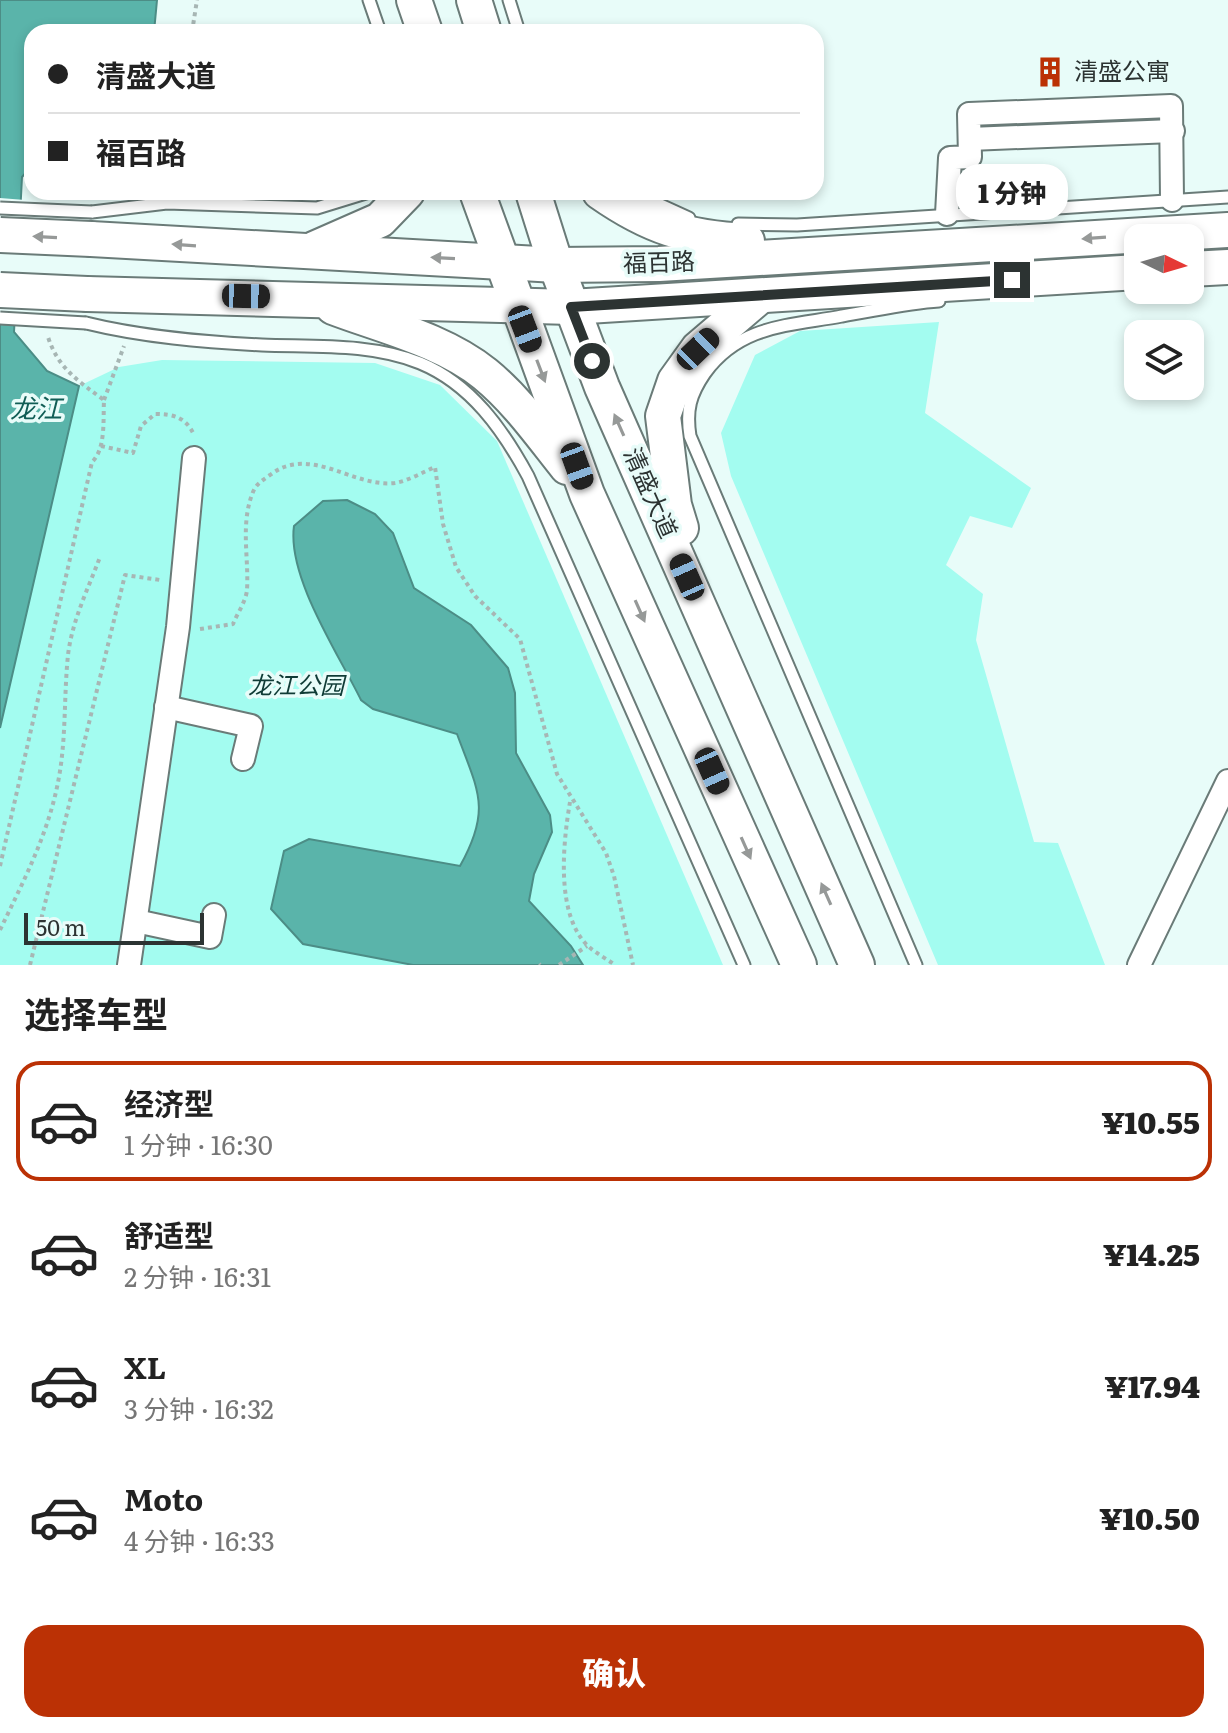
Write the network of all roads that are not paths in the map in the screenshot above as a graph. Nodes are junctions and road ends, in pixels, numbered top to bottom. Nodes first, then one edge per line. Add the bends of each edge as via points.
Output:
1 (369, 0) edge
2 (414, 0) edge
3 (474, 0) edge
4 (509, 0) edge
5 (377, 24) edge
6 (420, 24) edge
7 (482, 24) edge
8 (516, 24) edge
9 (1228, 197) edge
10 (343, 200) edge
11 (399, 200) edge
12 (480, 200) edge
13 (536, 200) edge
14 (611, 200) edge
15 (649, 200) edge
16 (1172, 200) junction
17 (0, 208) edge
18 (947, 214) junction
19 (698, 219) dead end
20 (722, 222) dead end
21 (91, 226) junction
22 (1228, 230) edge
23 (0, 235) edge
24 (882, 251) junction
25 (304, 252) junction
26 (500, 261) junction
27 (556, 265) junction
28 (1228, 267) edge
29 (1204, 268) edge
30 (1124, 273) edge
31 (0, 290) edge
32 (760, 296) junction
33 (277, 297) junction
34 (959, 300) dead end
35 (515, 303) junction
36 (571, 307) junction
37 (86, 308) junction
38 (0, 318) edge
39 (194, 458) road end
40 (587, 494) junction
41 (712, 631) junction
42 (166, 707) junction
43 (243, 759) dead end
44 (1228, 781) edge
45 (214, 915) dead end
46 (136, 921) junction
47 (129, 965) edge
48 (744, 965) edge
49 (799, 965) edge
50 (857, 965) edge
51 (916, 965) edge
52 (1139, 965) edge

1 - 5 lane
2 - 6 main road
3 - 7 main road
4 - 8 lane
9 - 16 lane
10 - 21 lane via 317,208 167,203
11 - 25 main road via 380,220
12 - 26 main road
13 - 27 main road, 清盛大道
14 - 24 main road via 660,228 708,239 821,240
15 - 19 lane
16 - 18 lane
16 - 18 street via 1171,106 969,114 970,157 950,158
17 - 21 lane, bridge
18 - 20 lane via 797,225
21 -> 23 main road, 福百路, bridge
25 -> 21 main road, 福百路
22 -> 24 main road, 福百路
24 - 27 main road, 福百路
26 -> 25 main road, 福百路
26 - 27 main road, 福百路
26 - 35 main road
27 - 36 main road, 清盛大道
28 - 29 main road
30 - 32 main road, 福百路
31 - 37 main road, 福百路, bridge
32 - 36 main road, 福百路
32 - 41 main road via 698,349 675,381 663,416 674,505
33 - 35 main road, 福百路
33 - 37 main road, 福百路
33 - 40 main road via 324,304 430,343 484,373
34 - 51 lane via 769,329 740,339 720,353 694,389 687,411 690,436
35 - 36 main road, 福百路
35 -> 40 main road
41 -> 36 main road, 清盛大道
37 - 38 lane, bridge
37 - 48 lane via 128,333 381,351 421,364 458,385 496,422 528,476
39 - 42 street
40 -> 49 main road
50 -> 41 main road, 清盛大道
42 - 43 street via 251,726
42 - 46 street
44 - 52 street
45 - 46 street via 210,937
46 - 47 street

